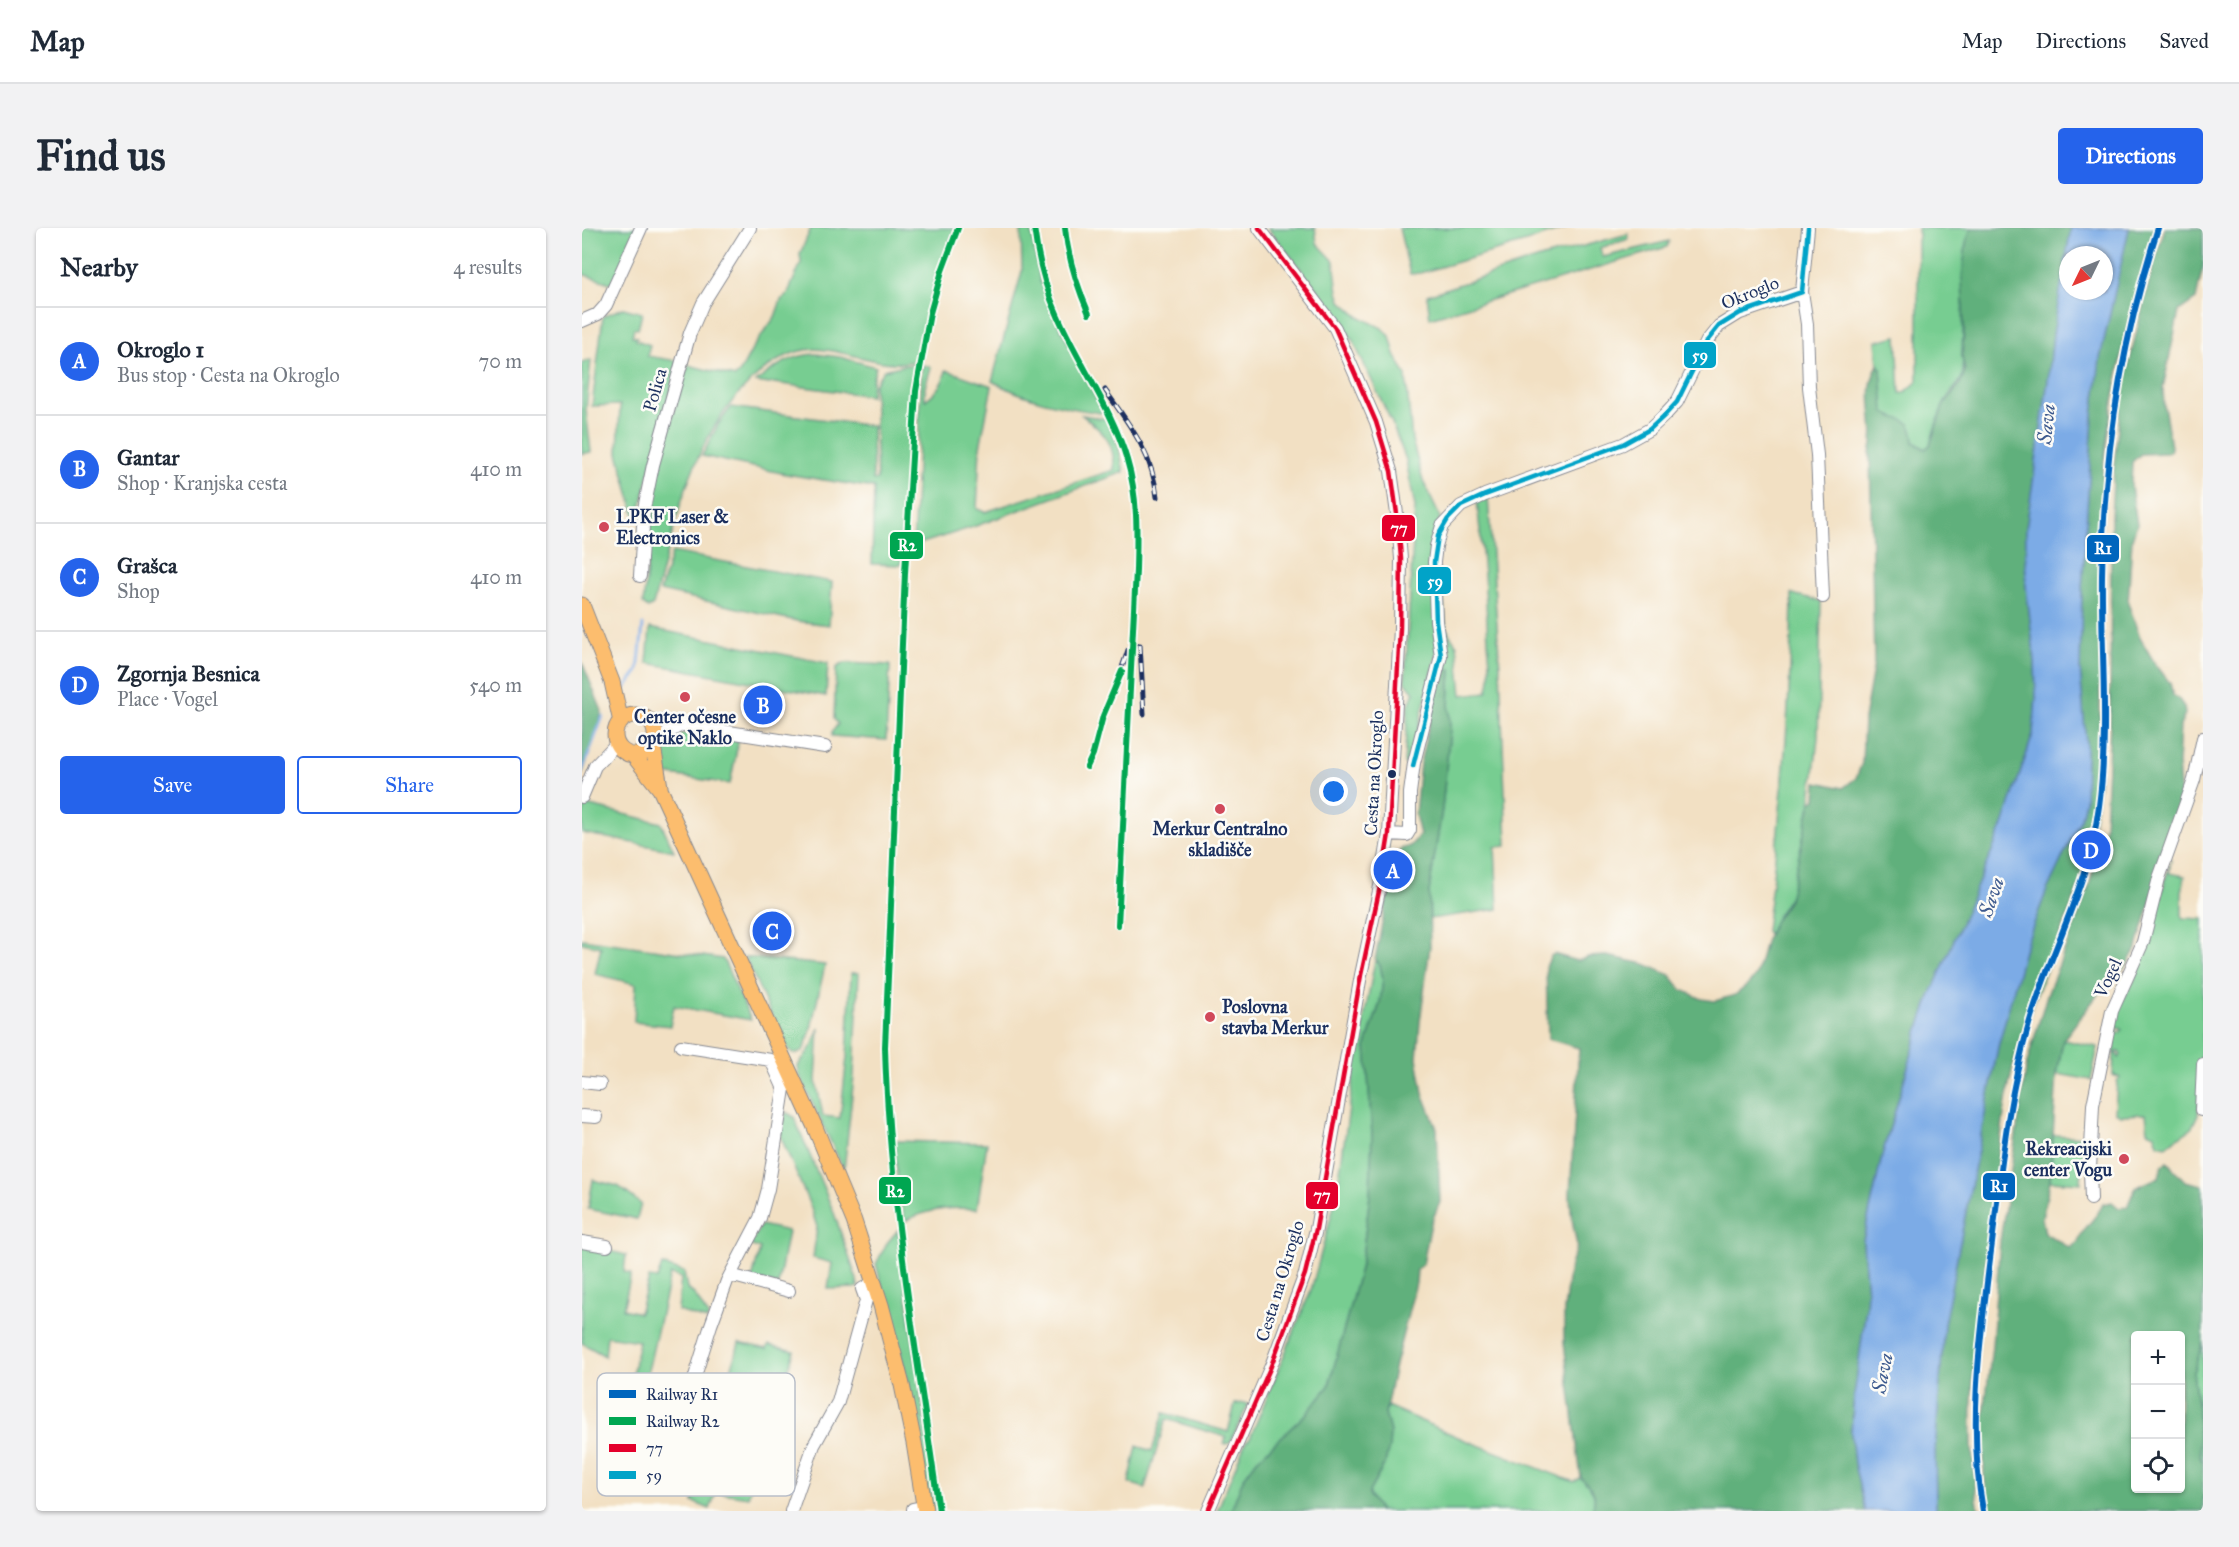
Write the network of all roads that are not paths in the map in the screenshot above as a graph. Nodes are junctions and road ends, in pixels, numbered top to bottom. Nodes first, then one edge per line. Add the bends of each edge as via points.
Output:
1 (641, 228) edge
2 (750, 228) edge
3 (1258, 228) edge
4 (1808, 228) edge
5 (1802, 292) junction
6 (582, 321) edge
7 (640, 576) dead end
8 (1822, 597) dead end
9 (582, 605) edge
10 (634, 719) junction
11 (683, 724) junction
12 (2203, 738) edge
13 (617, 743) junction
14 (654, 743) junction
15 (825, 747) dead end
16 (633, 755) junction
17 (2199, 782) edge
18 (660, 789) junction
19 (582, 797) edge
20 (1389, 834) junction
21 (681, 1046) dead end
22 (2203, 1064) edge
23 (582, 1082) edge
24 (788, 1083) junction
25 (600, 1084) dead end
26 (2201, 1110) dead end
27 (582, 1116) edge
28 (596, 1117) dead end
29 (2091, 1199) dead end
30 (582, 1242) edge
31 (607, 1246) dead end
32 (730, 1275) junction
33 (867, 1290) junction
34 (789, 1291) dead end
35 (696, 1373) edge
36 (919, 1509) edge
37 (791, 1511) edge
38 (1208, 1511) edge

1 - 6 street via 606,305
2 - 7 street, Polica via 703,303 690,333 653,465 644,509
3 - 20 street, Cesta na Okroglo via 1335,328 1376,422 1391,471 1401,559 1401,628
4 - 5 street, Okroglo
5 - 8 street via 1817,466
5 - 20 street, Okroglo via 1740,313 1719,326 1707,341 1677,402 1650,429 1623,444 1461,506 1442,526 1434,562 1441,656 1414,763 1410,830 1407,835
9 - 10 main road via 612,682
10 - 11 street
10 - 13 main road via 616,732
10 - 14 main road via 653,726
11 - 14 street
11 - 15 street
12 - 17 street, Vogel
13 - 16 main road
13 - 19 street via 596,766
14 - 16 main road via 644,753
14 - 18 main road
16 - 18 main road
17 - 29 street, Vogel via 2159,878 2144,942 2112,1011 2093,1105
18 - 24 main road
20 - 38 street, Cesta na Okroglo via 1305,1274 1271,1366
21 - 24 street via 771,1060
22 - 26 street
23 - 25 street
24 - 32 street via 760,1218
24 - 33 main road via 839,1182
27 - 28 street
30 - 31 street
32 - 34 street
32 - 35 street
33 - 36 main road via 902,1385 914,1443
33 - 37 street via 838,1401 814,1445

